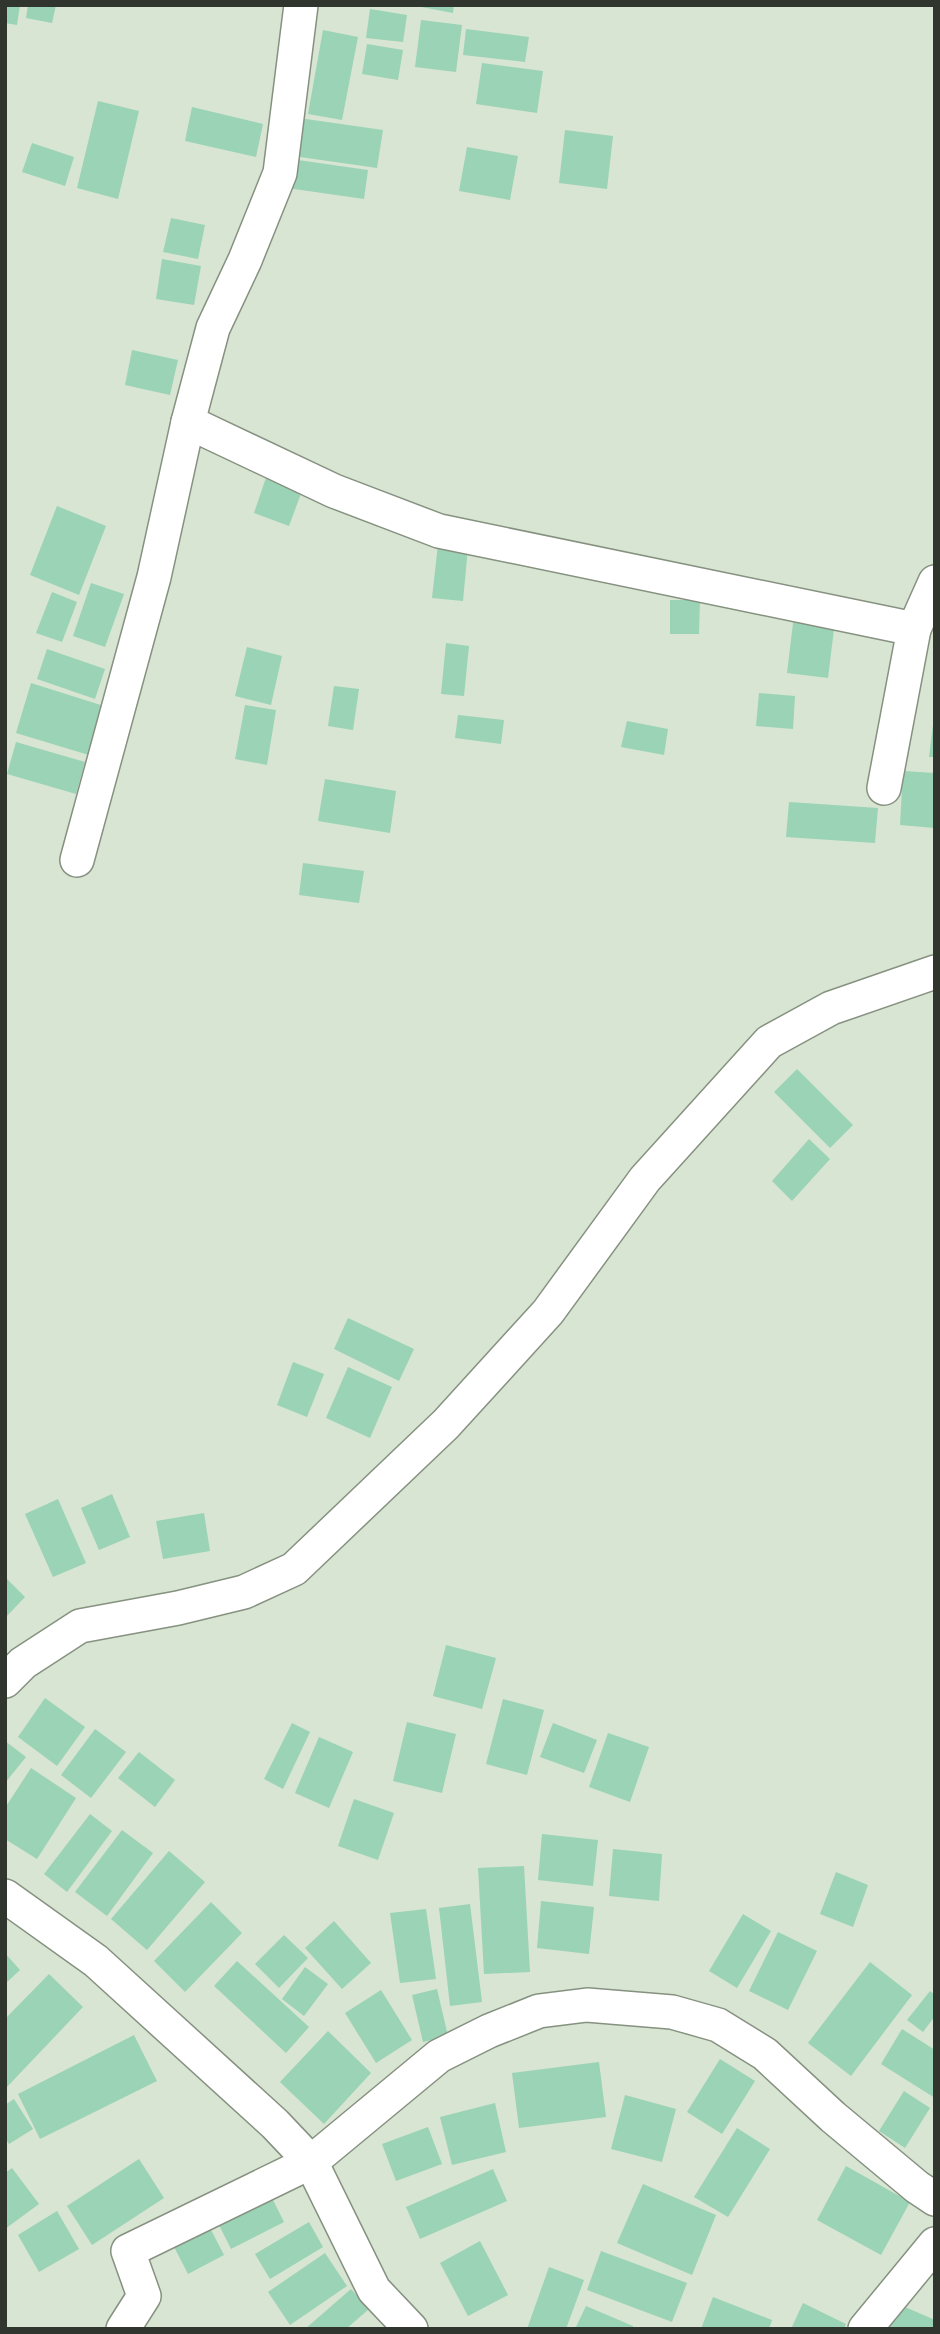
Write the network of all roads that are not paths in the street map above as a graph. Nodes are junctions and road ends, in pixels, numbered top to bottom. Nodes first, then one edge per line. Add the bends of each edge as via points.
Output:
1 (301, 5) edge
2 (188, 422) junction
3 (935, 582) edge
4 (914, 629) junction
5 (884, 788) dead end
6 (77, 860) dead end
7 (935, 972) edge
8 (5, 1681) edge
9 (5, 1896) edge
10 (311, 2162) junction
11 (935, 2199) edge
12 (935, 2244) edge
13 (123, 2329) edge
14 (411, 2329) edge
15 (865, 2329) edge

1 - 2 street via 280,173 213,328
2 - 4 street via 301,476 439,531
2 - 6 street via 154,577
3 - 4 street
4 - 5 street
7 - 8 street via 831,1008 769,1042 645,1179 548,1312 446,1424 294,1569 244,1592 80,1626 23,1663
9 - 10 street via 96,1961
10 - 11 street via 439,2056 539,2011 587,2005 672,2012 718,2025 765,2054 833,2117
10 - 13 street via 128,2251 144,2296
10 - 14 street via 374,2290
12 - 15 street

